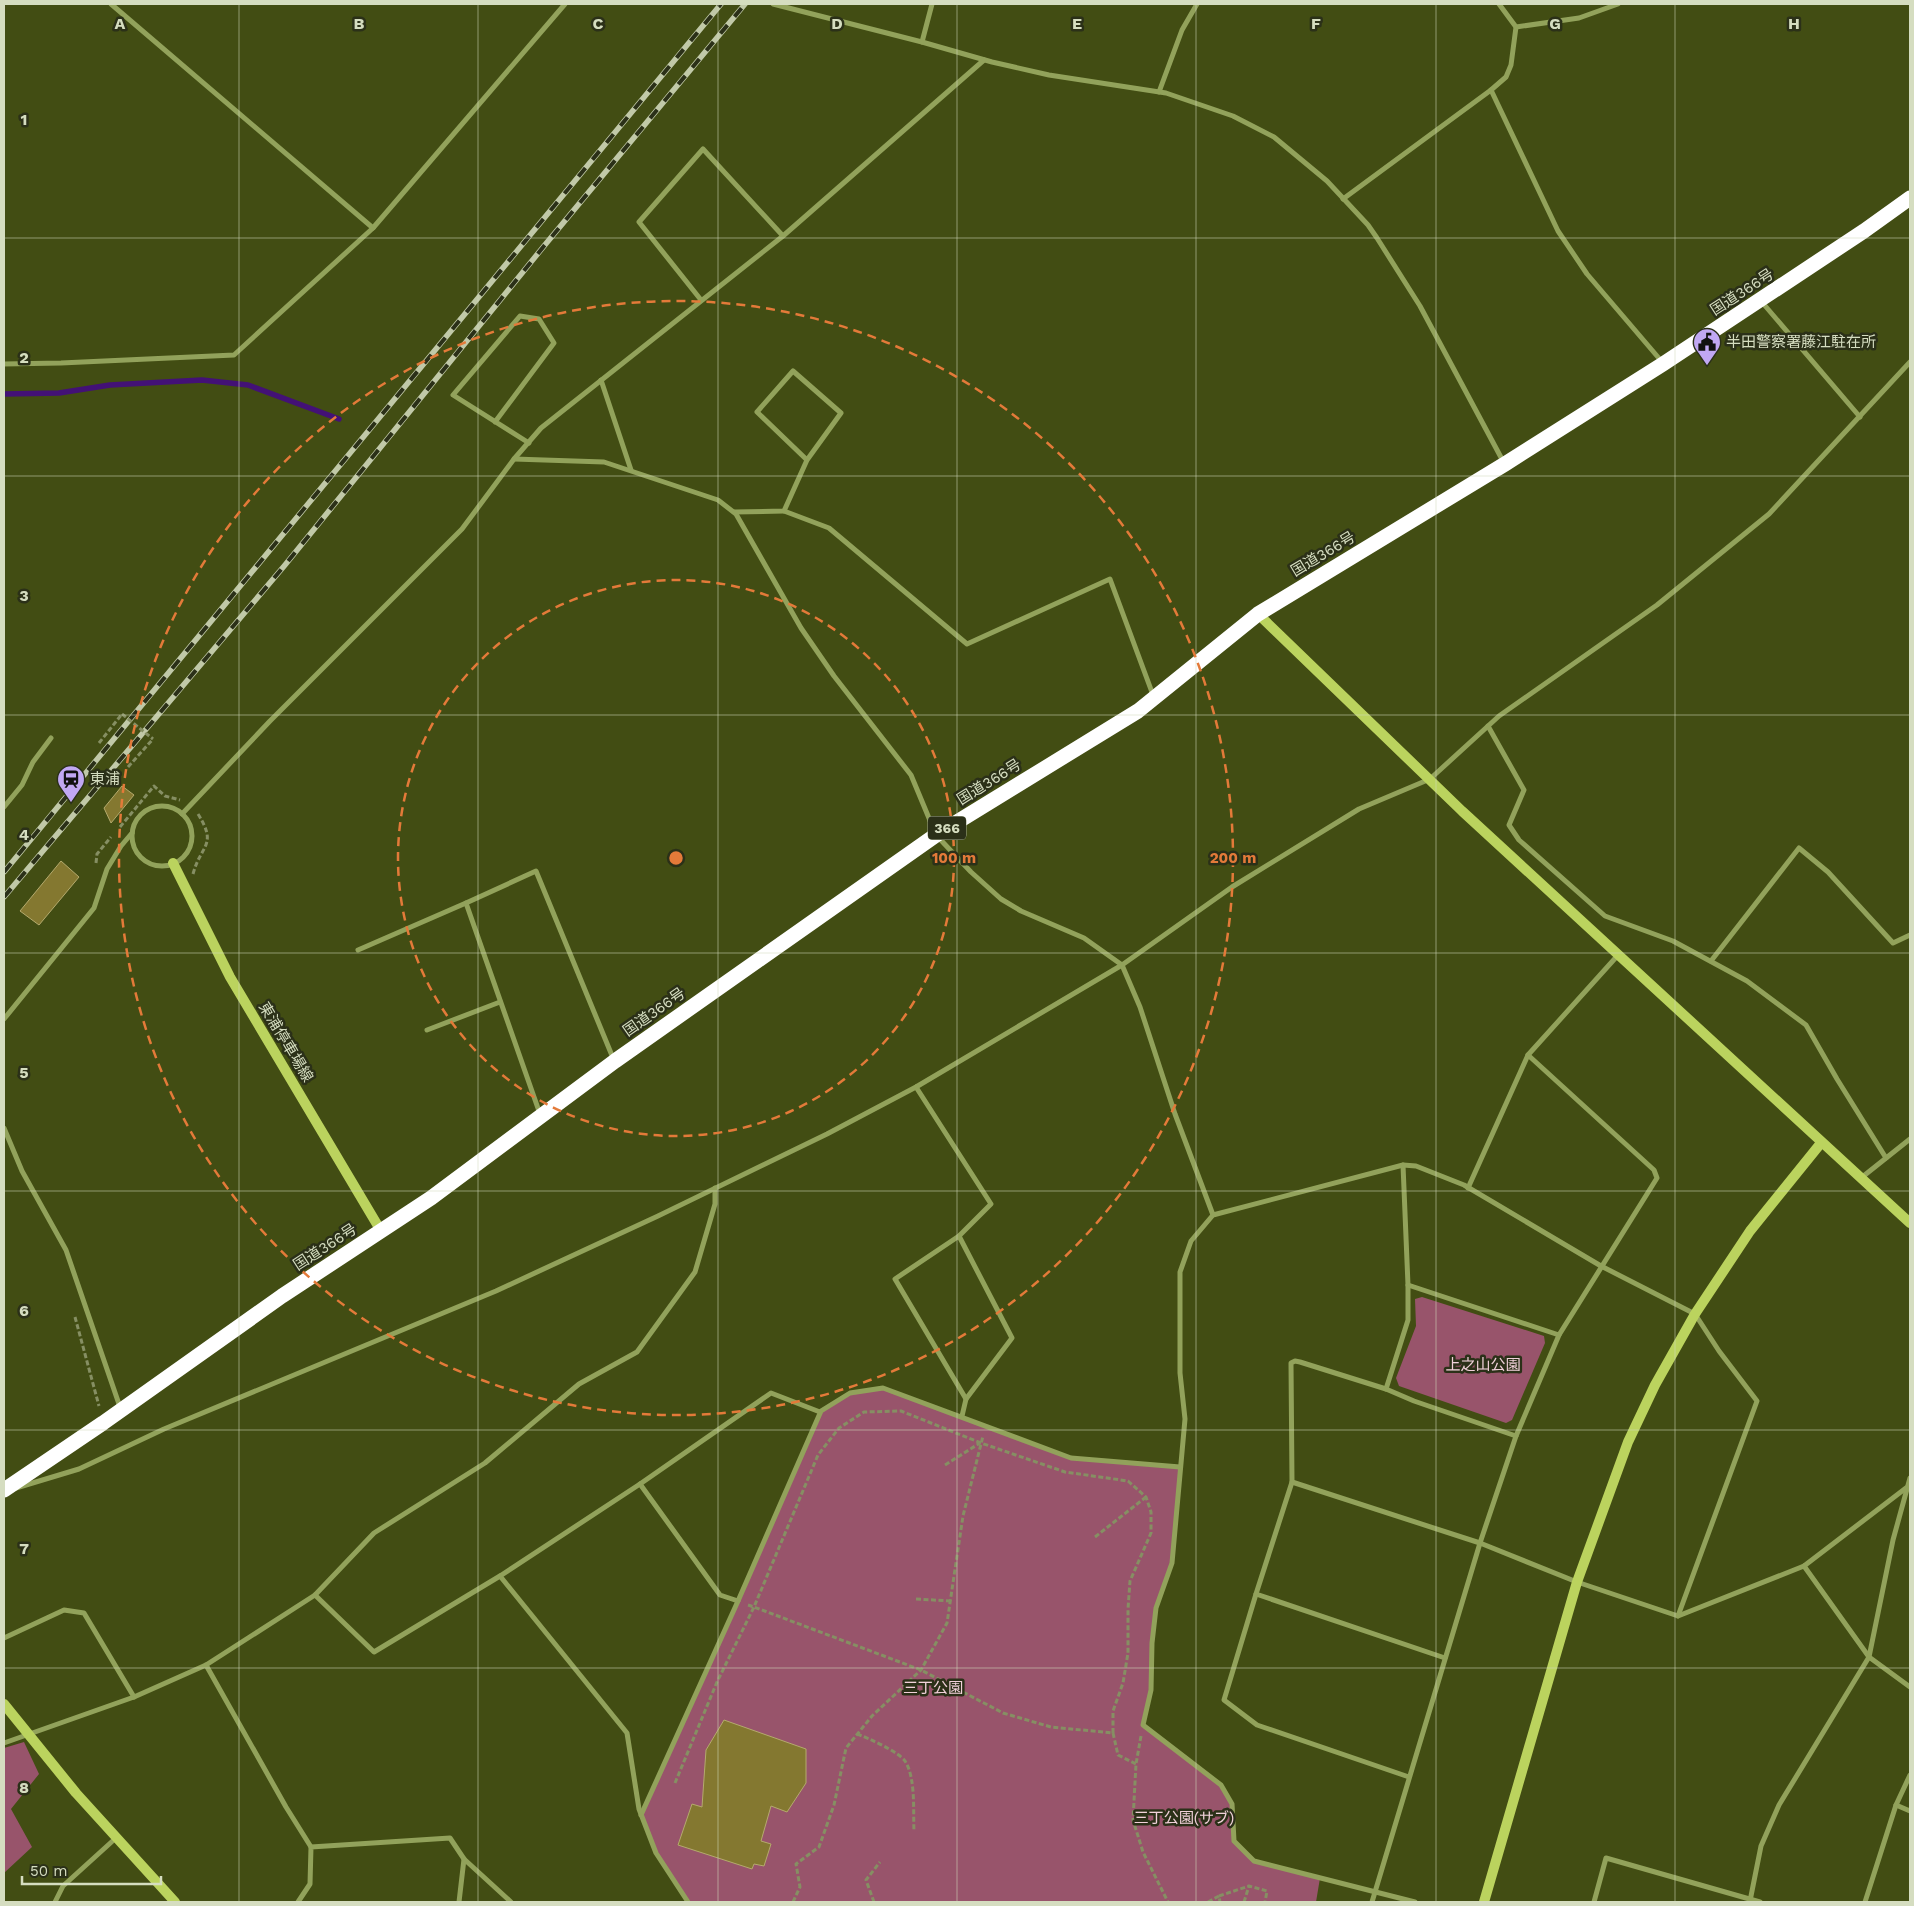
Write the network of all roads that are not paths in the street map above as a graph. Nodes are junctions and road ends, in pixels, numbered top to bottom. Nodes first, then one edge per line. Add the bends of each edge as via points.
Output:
1 (111, 4) edge
2 (565, 4) edge
3 (773, 4) edge
4 (932, 4) edge
5 (1197, 4) edge
6 (1499, 4) edge
7 (1618, 4) edge
8 (1516, 27) junction
9 (922, 42) junction
10 (984, 60) junction
11 (1491, 90) junction
12 (1159, 92) junction
13 (1910, 198) edge
14 (1343, 199) junction
15 (373, 228) junction
16 (783, 236) junction
17 (702, 300) junction
18 (1761, 300) junction
19 (1910, 362) edge
20 (4, 364) edge
21 (1664, 364) junction
22 (601, 380) junction
23 (1860, 417) junction
24 (495, 422) junction
25 (529, 443) junction
26 (514, 459) junction
27 (808, 460) junction
28 (1505, 464) junction
29 (630, 470) junction
30 (784, 511) junction
31 (734, 512) junction
32 (1258, 614) junction
33 (1154, 698) junction
34 (1488, 726) junction
35 (51, 738) dead end
36 (1430, 779) junction
37 (4, 808) edge
38 (182, 814) junction
39 (132, 834) junction
40 (936, 835) junction
41 (173, 863) junction
42 (466, 904) junction
43 (1910, 935) edge
44 (358, 950) dead end
45 (1619, 954) junction
46 (1711, 961) junction
47 (1122, 965) junction
48 (500, 1002) junction
49 (4, 1019) edge
50 (427, 1030) dead end
51 (1528, 1055) junction
52 (615, 1061) junction
53 (916, 1087) junction
54 (541, 1116) junction
55 (4, 1128) edge
56 (1910, 1140) edge
57 (1822, 1142) junction
58 (1886, 1158) junction
59 (1403, 1165) junction
60 (1861, 1178) junction
61 (715, 1188) junction
62 (1468, 1188) junction
63 (1213, 1215) junction
64 (1910, 1224) edge
65 (381, 1231) junction
66 (959, 1236) junction
67 (1601, 1266) junction
68 (1408, 1285) junction
69 (1695, 1314) junction
70 (1560, 1335) junction
71 (1386, 1389) junction
72 (966, 1399) junction
73 (121, 1410) junction
74 (820, 1412) junction
75 (962, 1416) junction
76 (1516, 1436) junction
77 (1180, 1467) junction
78 (1910, 1478) edge
79 (1292, 1482) junction
80 (640, 1484) junction
81 (1907, 1487) junction
82 (4, 1491) edge
83 (1480, 1543) junction
84 (1804, 1566) junction
85 (500, 1576) junction
86 (1577, 1582) junction
87 (1256, 1594) junction
88 (315, 1595) junction
89 (738, 1601) junction
90 (1678, 1616) junction
91 (4, 1638) edge
92 (1445, 1658) junction
93 (1869, 1658) junction
94 (206, 1665) junction
95 (1910, 1687) edge
96 (134, 1696) junction
97 (4, 1704) edge
98 (29, 1734) junction
99 (4, 1743) edge
100 (1910, 1775) edge
101 (1409, 1777) junction
102 (1896, 1806) junction
103 (1910, 1810) edge
104 (641, 1815) junction
105 (117, 1837) junction
106 (311, 1848) junction
107 (464, 1859) junction
108 (1375, 1891) junction
109 (1750, 1901) junction
110 (55, 1902) edge
111 (174, 1902) edge
112 (298, 1902) edge
113 (459, 1902) edge
114 (511, 1902) edge
115 (688, 1902) edge
116 (1372, 1902) edge
117 (1414, 1902) edge
118 (1484, 1902) edge
119 (1594, 1902) edge
120 (1760, 1902) edge
121 (1865, 1902) edge

1 - 15 street
2 - 15 street
3 - 9 street
4 - 9 street
5 - 12 street via 1182,30
6 - 8 street
7 - 8 street via 1579,18
8 - 11 street via 1511,65 1506,77
9 - 10 street
10 - 12 street via 1049,75
10 - 16 street
11 - 14 street
11 - 21 street via 1558,231 1588,274
12 - 14 street via 1233,116 1274,137
13 - 18 highway, 国道366号 / 366
14 - 28 street via 1373,232 1420,306
15 - 20 street via 234,355
16 - 17 street
16 - 17 street via 703,149 639,222
17 - 22 street
18 - 21 highway, 国道366号 / 366
18 - 23 street
19 - 23 street
21 - 28 highway, 国道366号 / 366
22 - 25 street via 542,428
22 - 29 street
23 - 34 street via 1769,514 1740,539 1657,605
24 - 24 street via 453,395 520,316 539,319 554,343
24 - 25 street
25 - 26 street
26 - 29 street via 604,462
26 - 38 street via 462,529
27 - 27 street via 841,413 794,371 757,412
27 - 30 street
28 - 32 highway, 国道366号 / 366
29 - 31 street via 718,500
30 - 31 street
30 - 33 street via 829,528 967,644 1110,579
31 - 40 street via 801,628 911,775
32 - 33 highway, 国道366号 / 366
32 - 36 street
33 - 40 highway, 国道366号 / 366
34 - 36 street
34 - 46 street via 1524,790 1509,825 1519,840 1605,916 1673,941
35 - 37 street
36 - 45 street
36 - 47 street via 1359,809 1232,887
38 - 39 street via 166,806 146,810 134,824
38 - 41 street via 192,834 190,845 186,854
39 - 41 street via 132,843 142,859 160,866
39 - 49 street via 110,863 94,908
40 - 47 street via 970,872 1001,899 1084,938
40 - 52 highway, 国道366号 / 366
41 - 65 street, 東浦停車場線 via 230,978
42 - 44 street
42 - 48 street
42 - 52 street via 536,871
43 - 46 street via 1893,943 1828,872 1798,848
45 - 51 street
45 - 57 street
46 - 58 street via 1747,981 1806,1024
47 - 53 street
47 - 63 street via 1140,1007
48 - 50 street
48 - 54 street
51 - 62 street
51 - 67 street via 1654,1170 1657,1178
52 - 54 highway, 国道366号 / 366
53 - 61 street
53 - 66 street via 991,1204
54 - 65 highway, 国道366号 / 366 via 432,1198
55 - 73 street via 22,1171 66,1250
56 - 58 street
57 - 60 street
57 - 69 street via 1750,1231
58 - 60 street
59 - 62 street via 1416,1166
59 - 63 street
59 - 68 street
60 - 64 street
61 - 82 street via 496,1290 164,1429 79,1469
61 - 88 street via 715,1204 695,1272 637,1352 580,1384 485,1463 374,1533
62 - 67 street
63 - 77 street via 1191,1241 1180,1272 1180,1373 1185,1419
65 - 73 highway, 国道366号 / 366 via 282,1296
66 - 72 street via 1012,1338
66 - 72 street via 895,1279
67 - 69 street
67 - 70 street
68 - 70 street
68 - 71 street via 1408,1320
69 - 86 street via 1655,1385 1628,1442
69 - 90 street via 1719,1352 1757,1401
70 - 76 street
71 - 76 street
71 - 79 street via 1300,1362 1291,1363
72 - 75 street
73 - 82 highway, 国道366号 / 366
74 - 75 street via 850,1393 883,1388
74 - 80 street via 771,1392
74 - 89 street
75 - 77 street via 1072,1458
76 - 83 street
77 - 108 street via 1172,1563 1156,1608 1152,1690 1143,1725 1221,1785 1232,1804 1234,1841 1254,1861
78 - 81 street
79 - 83 street
79 - 87 street
80 - 85 street
80 - 89 street via 720,1595
81 - 84 street
81 - 93 street
83 - 86 street
83 - 92 street
84 - 90 street
84 - 93 street
85 - 88 street via 374,1652
85 - 104 street via 627,1733
86 - 90 street
86 - 118 street
87 - 92 street
87 - 101 street via 1224,1700 1257,1725
88 - 94 street
89 - 104 street
91 - 96 street via 64,1610 84,1613
92 - 101 street
93 - 95 street
93 - 109 street via 1779,1805 1761,1846
94 - 96 street
94 - 106 street
96 - 98 street
97 - 98 street
98 - 99 street
98 - 105 street via 76,1793
100 - 102 street
101 - 108 street
102 - 103 street
102 - 121 street
104 - 115 street via 656,1853
105 - 110 street via 63,1886
105 - 111 street
106 - 107 street via 450,1838
106 - 112 street via 310,1884
107 - 113 street
107 - 114 street
108 - 116 street
108 - 117 street
109 - 119 street via 1606,1858
109 - 120 street

